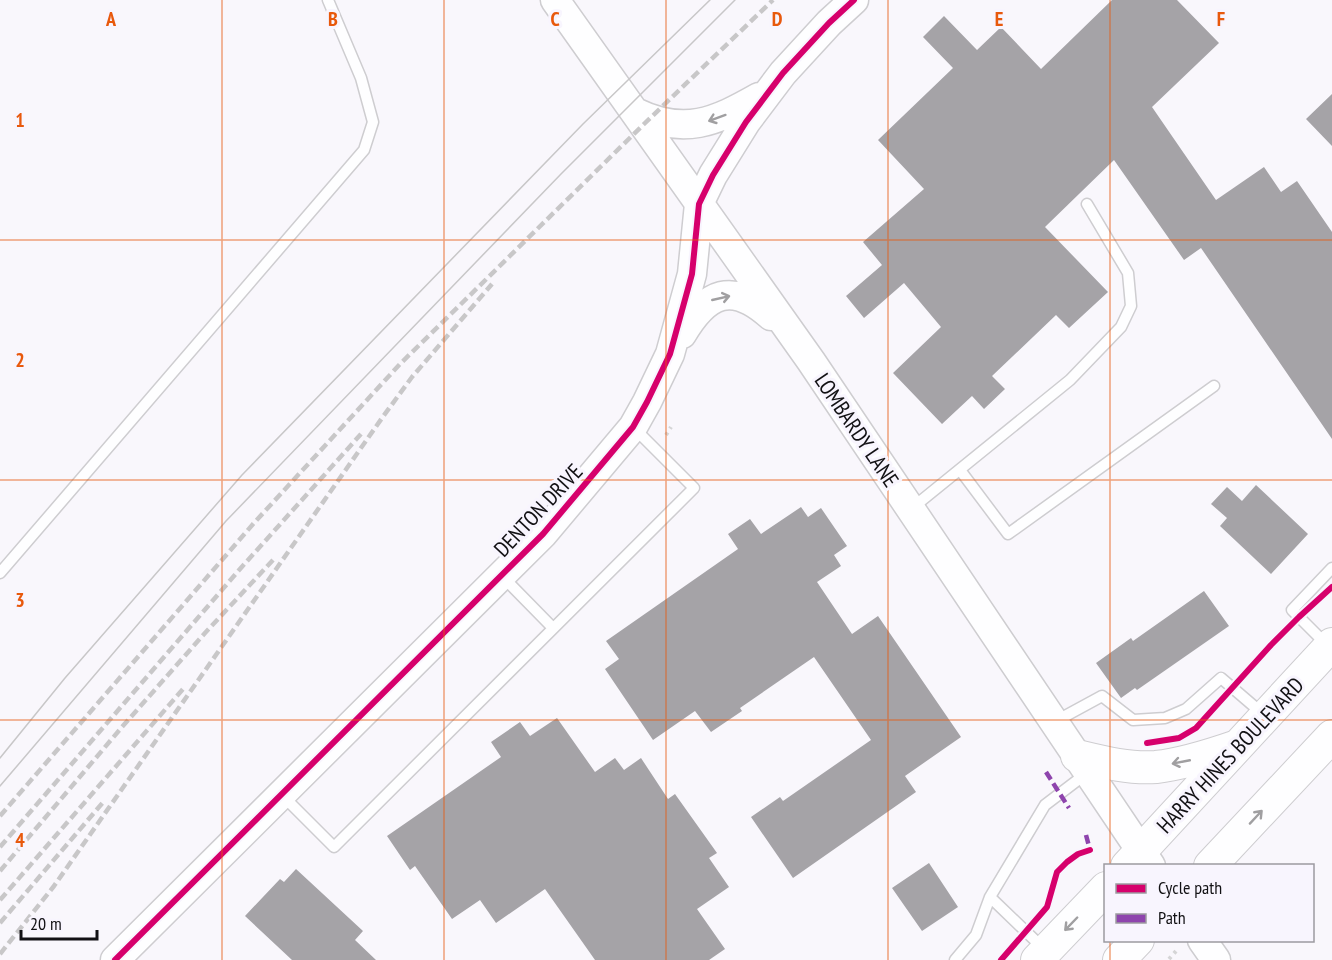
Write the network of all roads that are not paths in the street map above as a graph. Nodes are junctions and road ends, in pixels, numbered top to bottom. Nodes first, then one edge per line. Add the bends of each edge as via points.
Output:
1 (328, 0) edge
2 (555, 0) edge
3 (854, 0) edge
4 (769, 92) junction
5 (635, 112) junction
6 (699, 204) junction
7 (1087, 204) dead end
8 (670, 354) junction
9 (811, 361) junction
10 (1214, 387) dead end
11 (633, 427) junction
12 (960, 470) junction
13 (911, 509) junction
14 (1332, 568) edge
15 (0, 573) edge
16 (502, 576) junction
17 (553, 628) junction
18 (1330, 645) edge
19 (1265, 716) junction
20 (1054, 722) junction
21 (1332, 736) edge
22 (1238, 746) junction
23 (1083, 764) junction
24 (282, 794) junction
25 (1140, 860) edge
26 (1212, 864) edge
27 (1104, 890) edge
28 (990, 897) junction
29 (1190, 945) edge
30 (1150, 946) edge
31 (1041, 955) edge
32 (115, 960) edge
33 (955, 960) edge
34 (1119, 960) edge
35 (1216, 960) edge

1 - 15 lane via 361,78 373,122 364,150
2 - 5 main road, LOMBARDY LANE
3 - 4 main road, DENTON DRIVE
4 -> 5 main road via 703,124 654,121
4 - 6 main road, DENTON DRIVE via 746,122
5 - 6 main road, LOMBARDY LANE
6 - 8 main road, DENTON DRIVE via 692,274
6 - 9 main road, LOMBARDY LANE
7 - 12 lane via 1128,273 1131,306 1121,327 1070,380
8 -> 9 main road via 693,316 708,301 727,295 742,296 769,314
8 - 11 main road, DENTON DRIVE
9 - 13 main road, LOMBARDY LANE
10 - 12 lane via 1008,534
11 - 16 main road, DENTON DRIVE via 543,534
11 - 17 lane via 694,488
12 - 13 lane
13 - 20 main road, LOMBARDY LANE
14 - 18 lane via 1292,610
16 - 17 lane
16 - 24 main road, DENTON DRIVE
17 - 24 lane via 334,847
18 - 19 main road, HARRY HINES BOULEVARD
19 - 20 lane via 1221,678 1186,709 1165,718 1133,720 1102,696
19 - 22 main road, HARRY HINES BOULEVARD
20 - 23 main road, LOMBARDY LANE
26 -> 21 main road
22 -> 23 main road via 1156,766
22 - 25 main road, HARRY HINES BOULEVARD
23 - 25 main road, LOMBARDY LANE
23 - 28 lane via 1045,805
24 - 32 main road, DENTON DRIVE
27 -> 31 main road
28 - 31 lane
28 - 33 lane via 976,935
29 - 35 main road
30 - 34 main road

